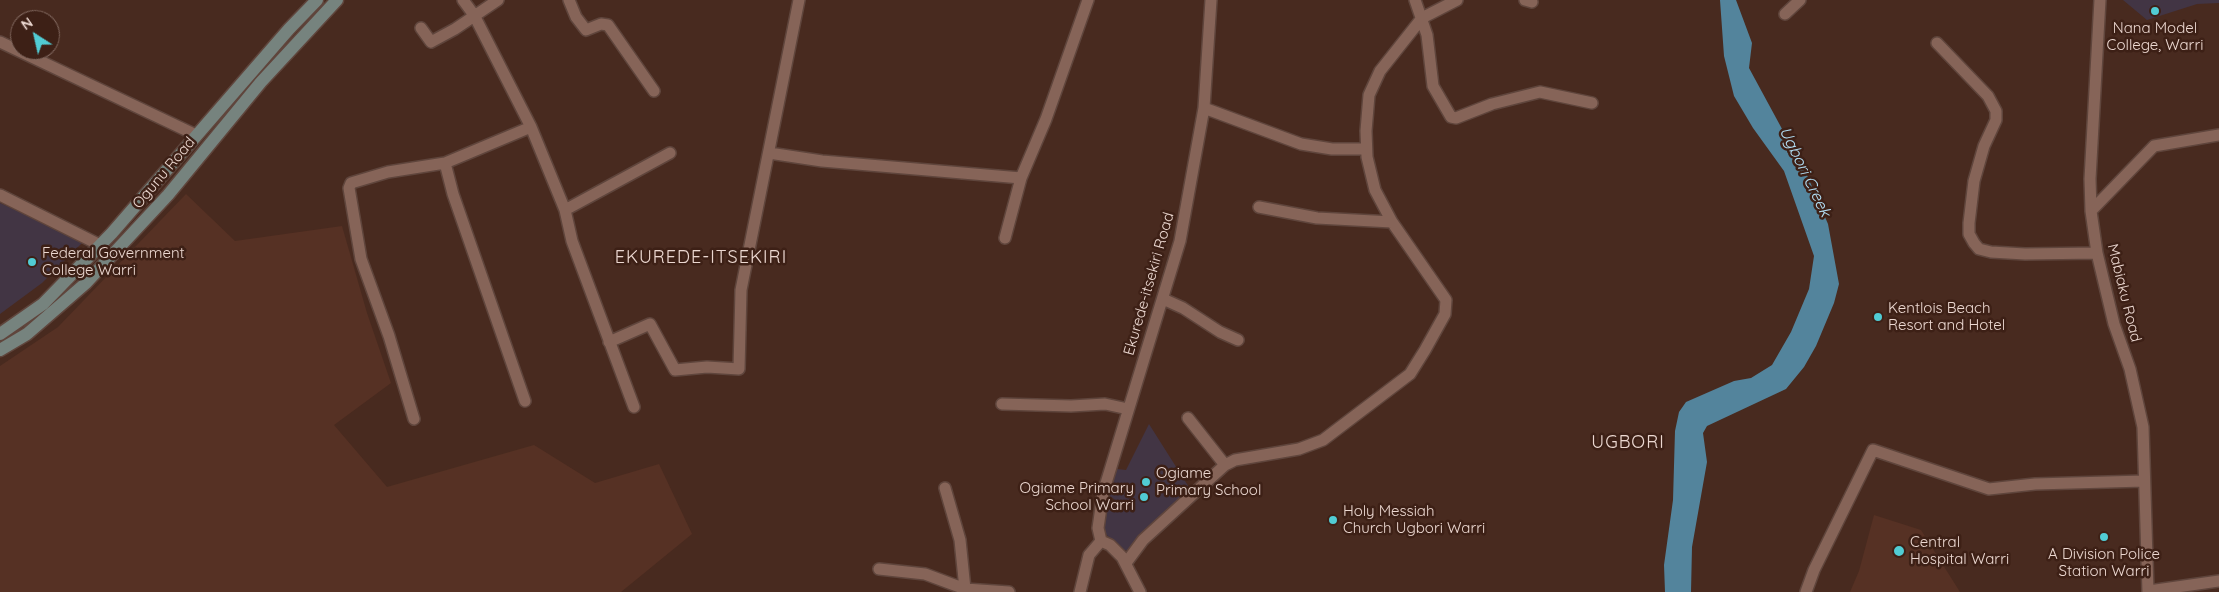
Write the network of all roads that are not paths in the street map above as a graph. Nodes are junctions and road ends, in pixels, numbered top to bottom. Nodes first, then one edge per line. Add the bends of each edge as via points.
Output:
1 (317, 0) edge
2 (337, 0) edge
3 (464, 0) edge
4 (498, 0) edge
5 (568, 0) edge
6 (798, 0) edge
7 (1088, 0) edge
8 (1210, 0) edge
9 (1415, 0) edge
10 (1457, 0) edge
11 (1800, 0) edge
12 (2100, 0) edge
13 (1785, 14) dead end
14 (474, 16) junction
15 (1422, 18) junction
16 (421, 28) dead end
17 (0, 42) edge
18 (1937, 43) dead end
19 (654, 91) dead end
20 (1592, 103) dead end
21 (1204, 108) junction
22 (531, 126) junction
23 (196, 136) junction
24 (2219, 136) edge
25 (1366, 149) junction
26 (670, 153) dead end
27 (769, 154) junction
28 (445, 163) junction
29 (1021, 178) junction
30 (0, 195) edge
31 (1259, 207) dead end
32 (565, 210) junction
33 (2091, 210) junction
34 (1392, 222) junction
35 (1005, 238) dead end
36 (100, 246) junction
37 (2098, 253) junction
38 (1163, 299) junction
39 (0, 334) edge
40 (1238, 340) dead end
41 (609, 342) junction
42 (0, 350) edge
43 (525, 401) dead end
44 (1002, 404) dead end
45 (634, 407) dead end
46 (1128, 409) junction
47 (1188, 418) dead end
48 (414, 419) dead end
49 (1225, 465) junction
50 (2144, 481) junction
51 (944, 488) dead end
52 (1101, 541) junction
53 (1126, 564) junction
54 (879, 569) dead end
55 (2219, 581) edge
56 (965, 589) junction
57 (2148, 591) edge
58 (1009, 592) edge
59 (1080, 592) edge
60 (1140, 592) edge
61 (1806, 592) edge

1 - 23 main road, Ogunu Road
2 - 42 main road, Ogunu Road via 261,82 168,195 94,274 52,314
3 - 14 street
4 - 14 street
5 - 19 street via 586,30 601,24 608,25
6 - 27 street
7 - 29 street via 1046,119
8 - 21 street, Ekurede-itsekiri Road
9 - 15 street
10 - 15 street
11 - 13 street
12 - 33 street, Mabiaku Road
14 - 16 street via 431,42
14 - 22 street
15 - 20 street via 1433,86 1451,117 1540,92
15 - 25 street via 1380,71 1369,95
17 - 23 street
18 - 37 street via 1988,96 1996,111 1996,120 1984,146 1974,182 1968,224 1974,243 1979,249 1991,252
21 - 25 street via 1301,144 1332,149
21 - 38 street, Ekurede-itsekiri Road via 1180,241
22 - 28 street
22 - 32 street
23 - 36 main road, Ogunu Road
24 - 33 street via 2154,146
25 - 34 street via 1375,190
26 - 32 street
27 - 29 street
27 - 41 street via 741,290 739,369 675,370 650,324
28 - 43 street
28 - 48 street via 358,179 349,188 361,259
29 - 35 street
30 - 36 street
31 - 34 street via 1317,218
32 - 41 street via 572,242
33 - 37 street, Mabiaku Road
34 - 49 street via 1447,306 1410,374 1323,440 1299,449 1235,460
36 - 39 main road, Ogunu Road via 43,304
37 - 50 street, Mabiaku Road via 2114,324 2138,401
38 - 40 street
38 - 46 street, Ekurede-itsekiri Road
41 - 45 street
44 - 46 street via 1105,404
46 - 52 street, Ekurede-itsekiri Road via 1103,493 1098,528
47 - 49 street
49 - 53 street via 1143,540
50 - 57 street, Mabiaku Road
50 - 61 street via 2035,484 1989,489 1873,450
51 - 56 street via 960,540
52 - 53 street via 1118,551
52 - 59 street via 1090,554
53 - 60 street
54 - 56 street via 925,574
55 - 57 street
56 - 58 street

